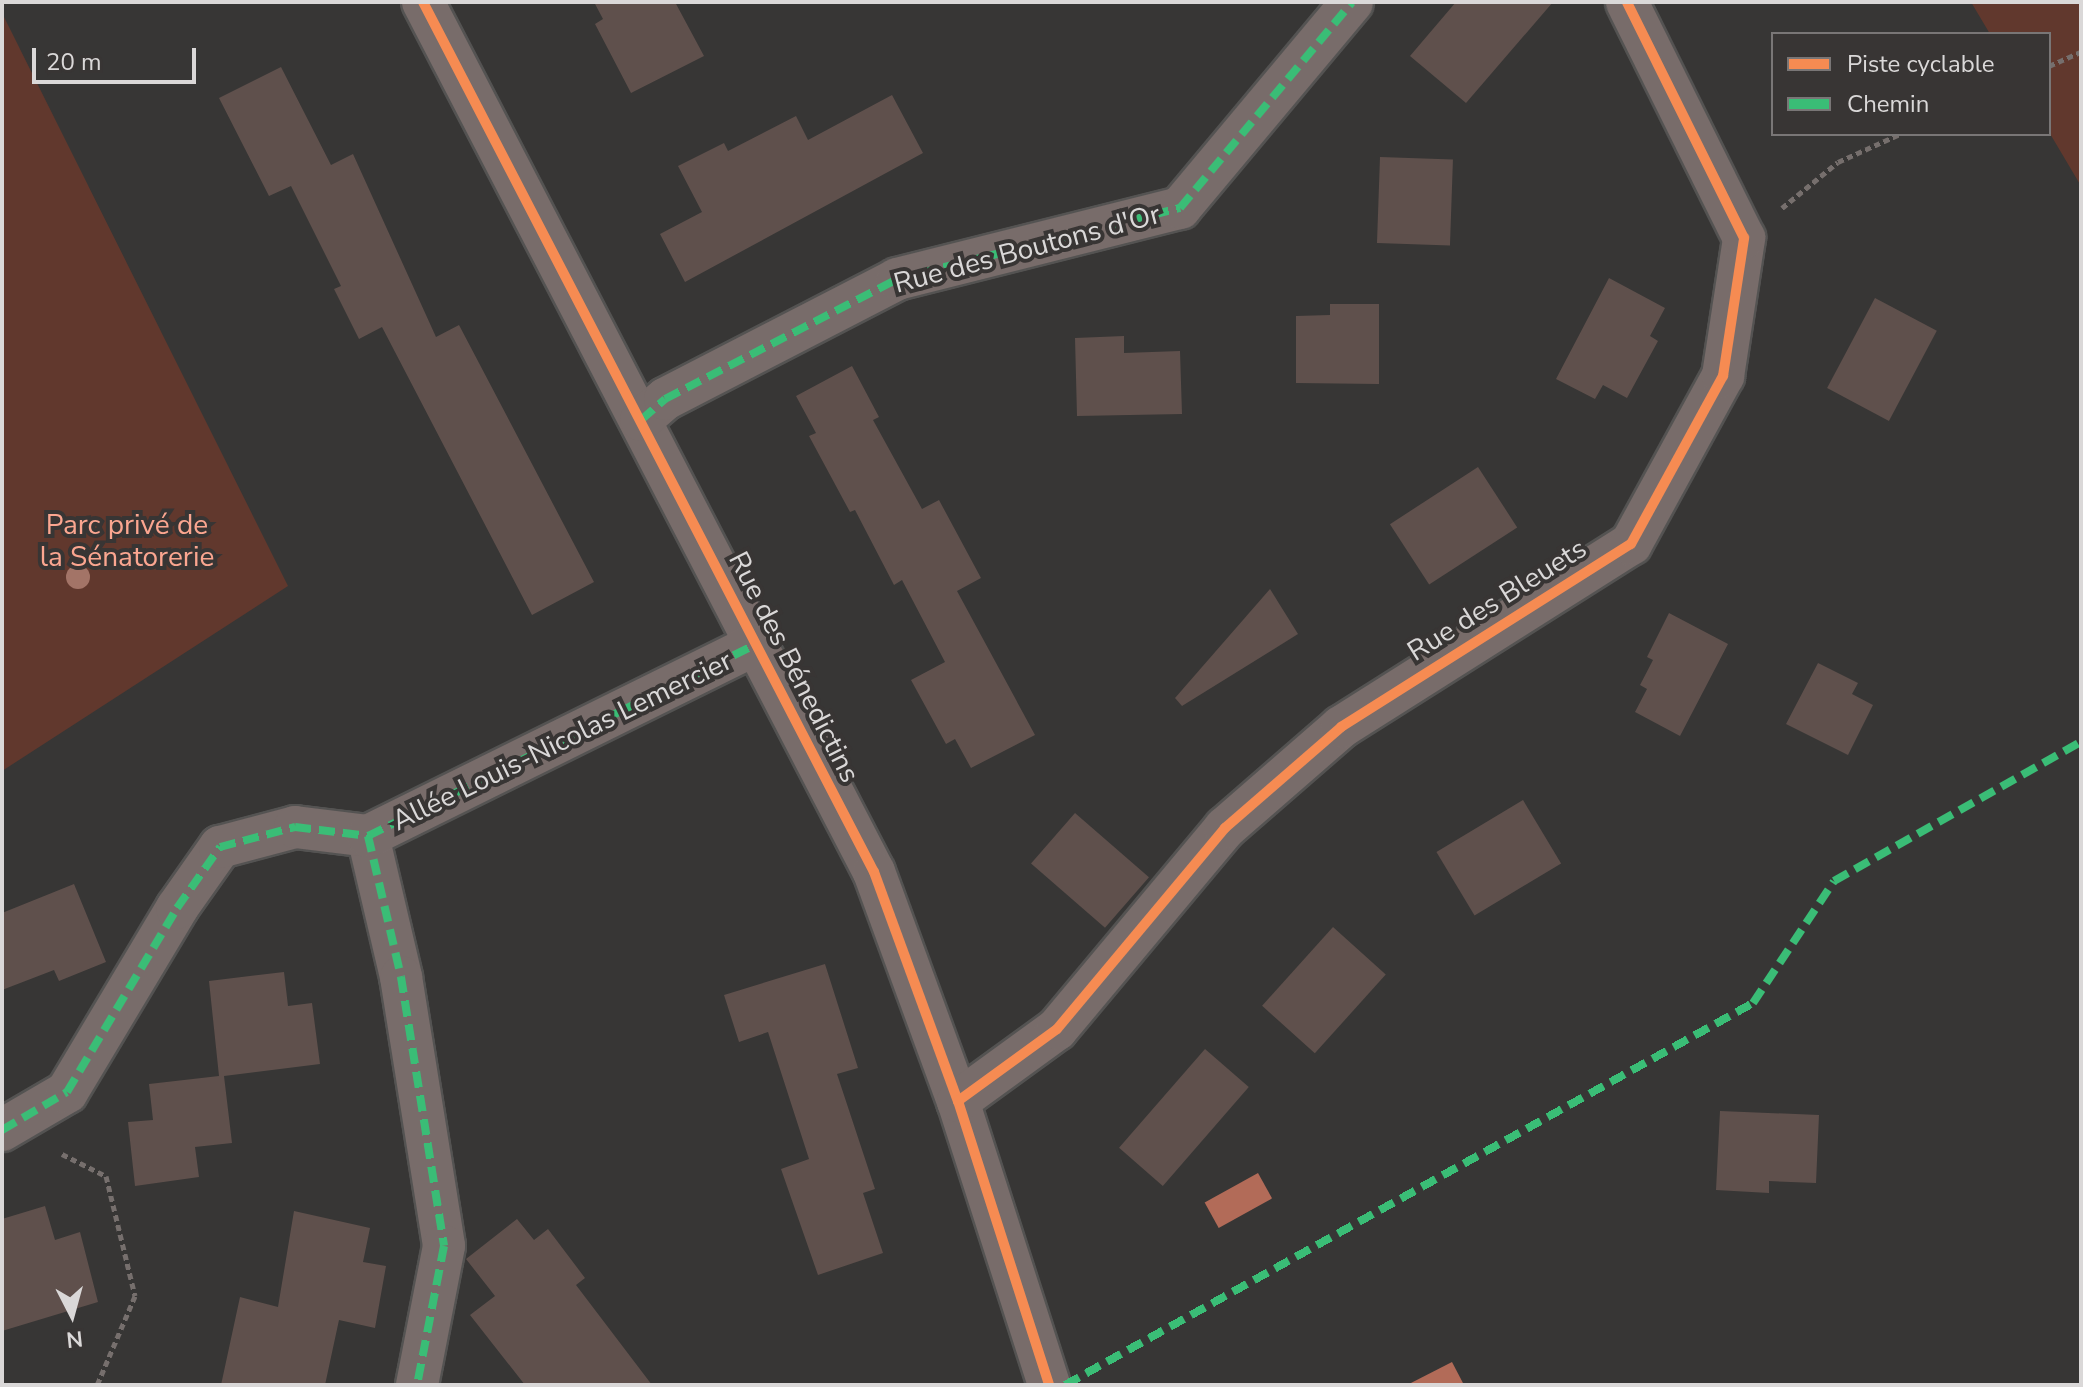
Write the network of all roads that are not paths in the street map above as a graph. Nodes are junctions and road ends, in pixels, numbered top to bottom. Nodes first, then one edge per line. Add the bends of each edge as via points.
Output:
1 (423, 2) edge
2 (1352, 2) edge
3 (1627, 2) edge
4 (641, 420) junction
5 (755, 645) junction
6 (368, 836) junction
7 (958, 1101) junction
8 (5, 1128) edge
9 (417, 1385) edge
10 (1049, 1385) edge

1 - 4 street, Rue des Bénedictins
2 - 4 street, Rue des Boutons d'Or via 1180,208 897,279 665,399
3 - 7 street, Rue des Bleuets via 1744,238 1723,376 1631,544 1341,727 1225,828 1057,1029
4 - 5 street, Rue des Bénedictins
5 - 6 street, Allée Louis-Nicolas Lemercier
5 - 7 street, Rue des Bénedictins via 874,872
6 - 8 street, Allée Louis-Nicolas Lemercier via 295,827 220,847 177,908 67,1092
6 - 9 street, Allée Louis-Nicolas Lemercier via 401,977 444,1246
7 - 10 street, Rue des Bénedictins

